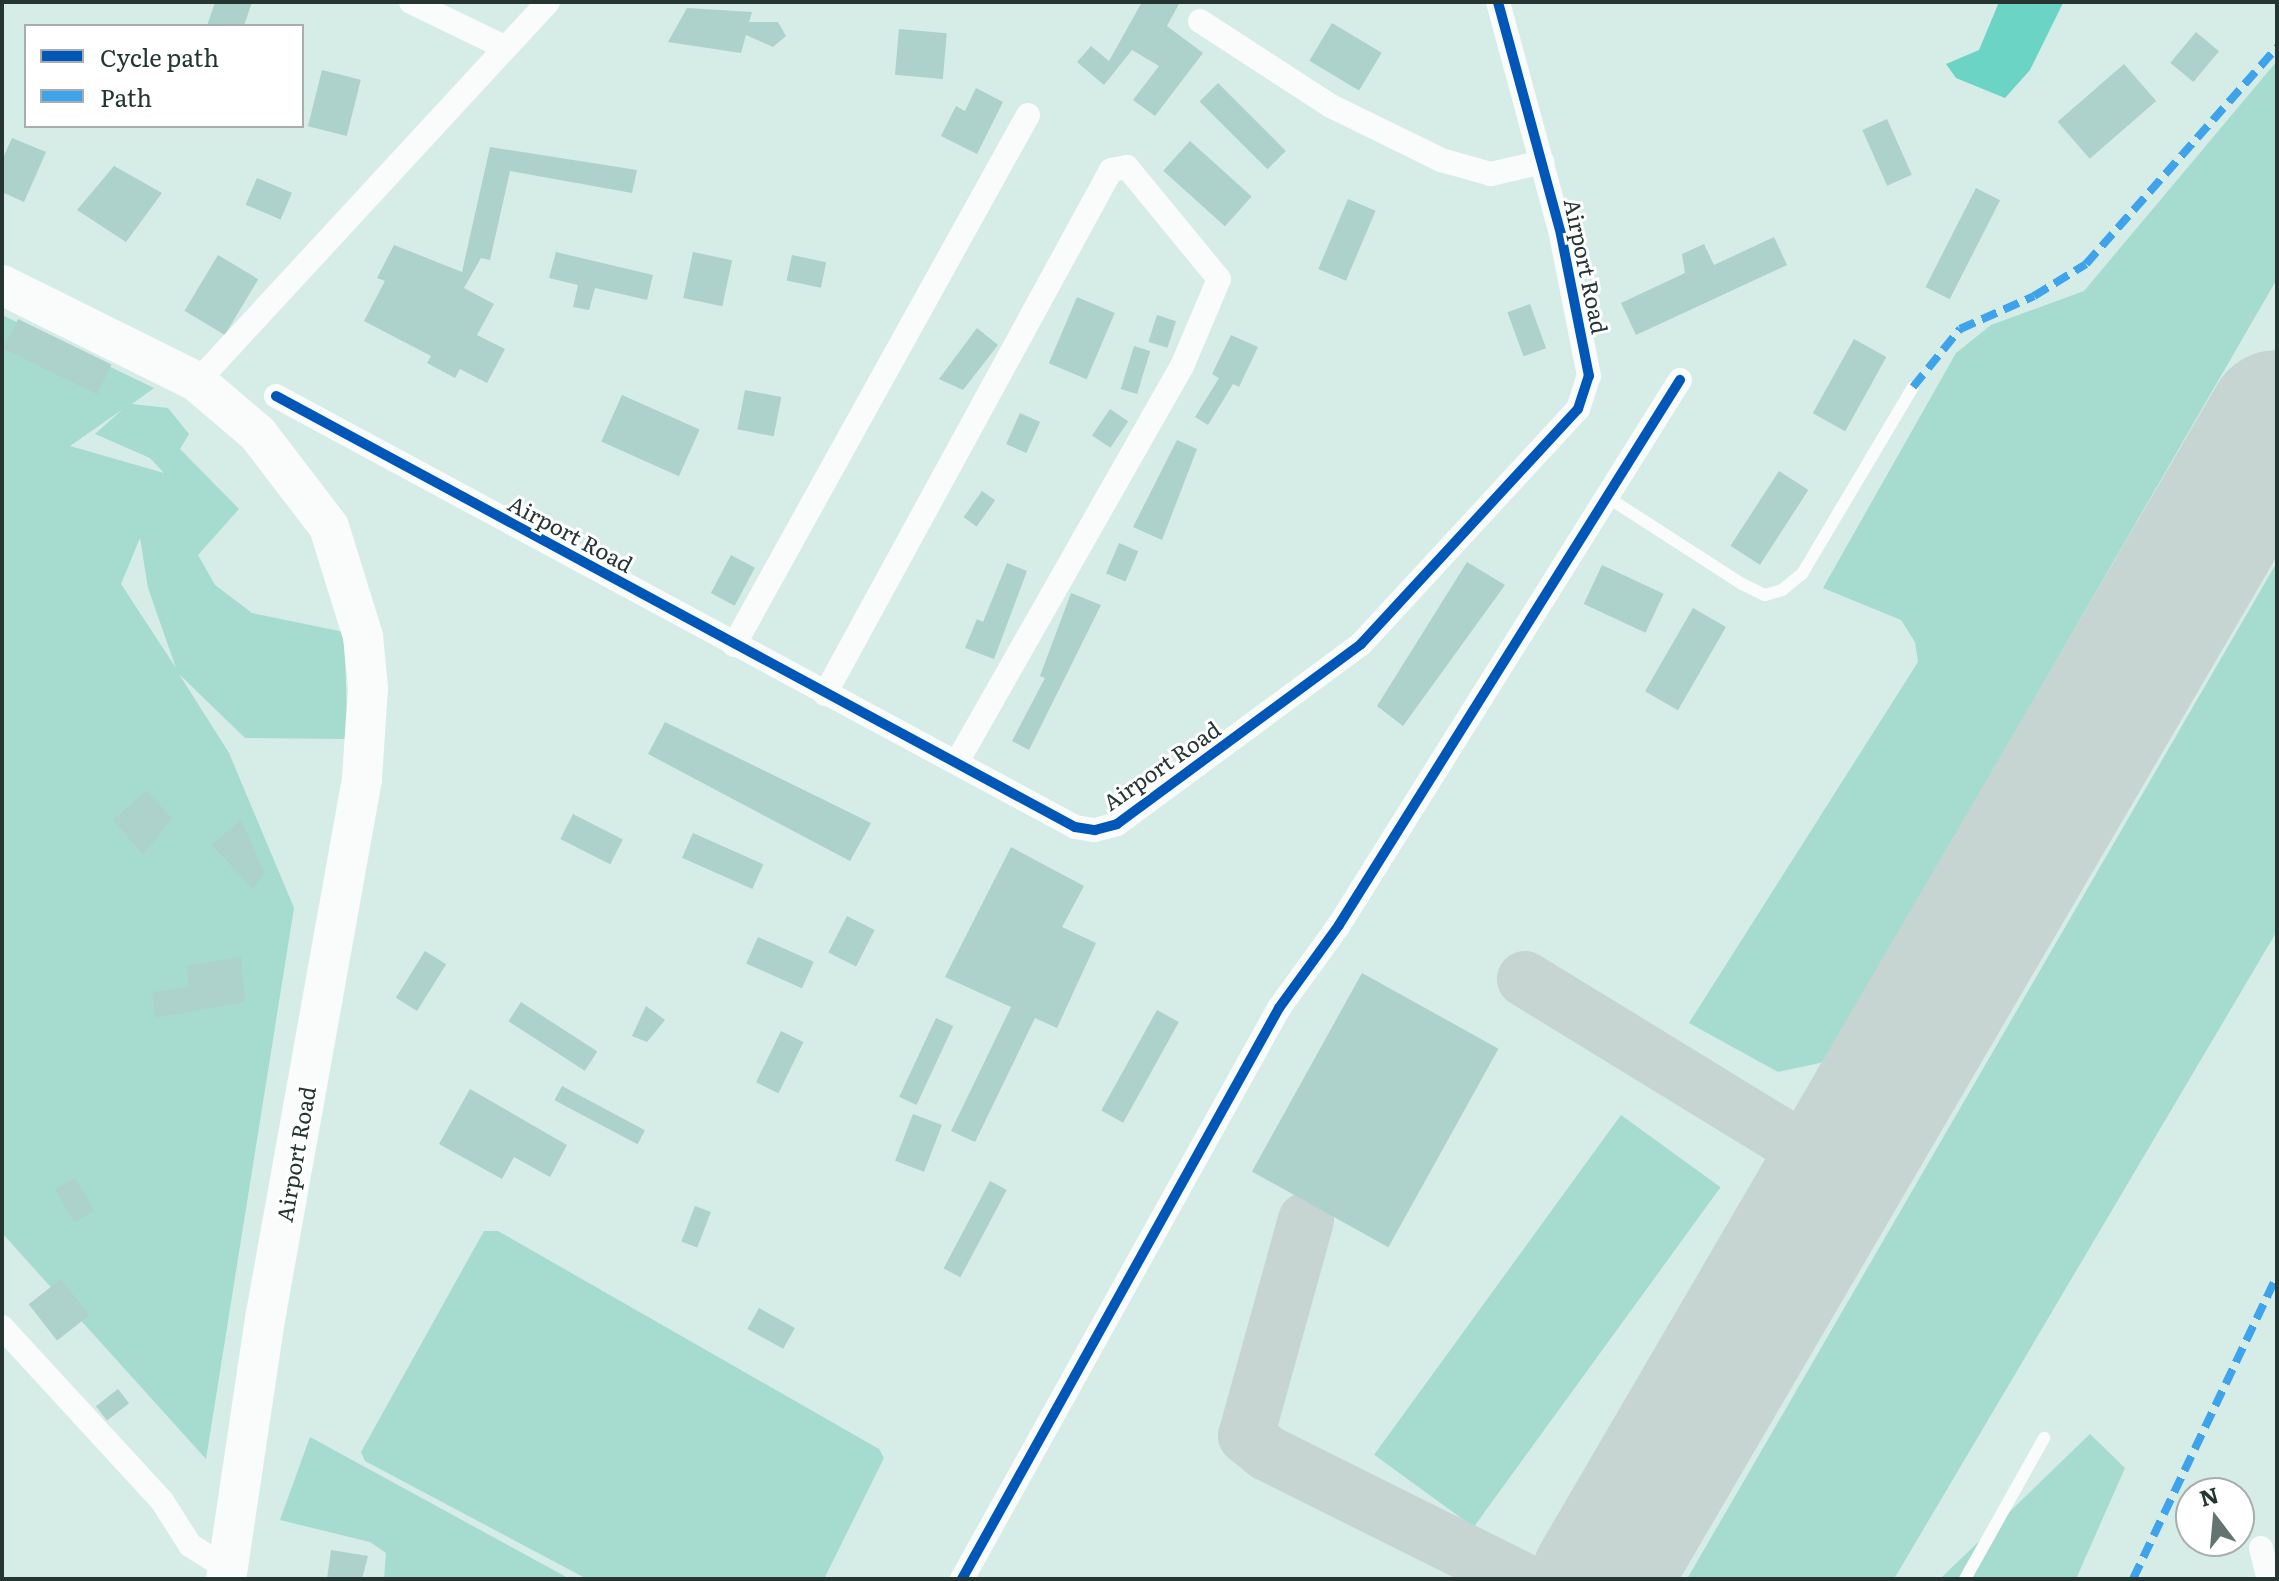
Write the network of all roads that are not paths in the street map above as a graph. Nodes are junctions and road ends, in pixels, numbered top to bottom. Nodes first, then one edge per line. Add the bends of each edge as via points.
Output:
1 (411, 2) edge
2 (548, 2) edge
3 (1498, 2) edge
4 (1200, 21) dead end
5 (504, 47) junction
6 (1028, 115) dead end
7 (1543, 162) junction
8 (2, 285) edge
9 (1680, 380) dead end
10 (197, 382) junction
11 (1913, 387) dead end
12 (276, 396) dead end
13 (1607, 497) junction
14 (734, 645) junction
15 (825, 694) junction
16 (957, 762) junction
17 (3, 1332) edge
18 (2044, 1438) dead end
19 (2261, 1548) dead end
20 (227, 1574) edge
21 (962, 1579) edge
22 (1965, 1579) edge
23 (2269, 1579) edge

1 - 5 street
2 - 5 street
3 - 7 street, Airport Road
4 - 7 street via 1331,106 1441,160 1491,174
5 - 10 street
6 - 14 street
7 - 16 street, Airport Road via 1589,376 1578,409 1361,644 1117,824 1095,830 1075,827
8 - 10 highway, Airport Road
9 - 13 street
10 - 20 highway, Airport Road via 286,463 329,527 354,593 368,688 362,779 265,1319
11 - 13 lane via 1802,574 1782,590 1765,595 1742,584
12 - 14 street, Airport Road
13 - 21 street via 1339,925 1279,1008
14 - 15 street, Airport Road
15 - 16 street, Airport Road
15 - 16 street via 1111,170 1127,167 1219,279 1175,379
17 - 20 street via 162,1501 190,1545
18 - 22 lane
19 - 23 street

